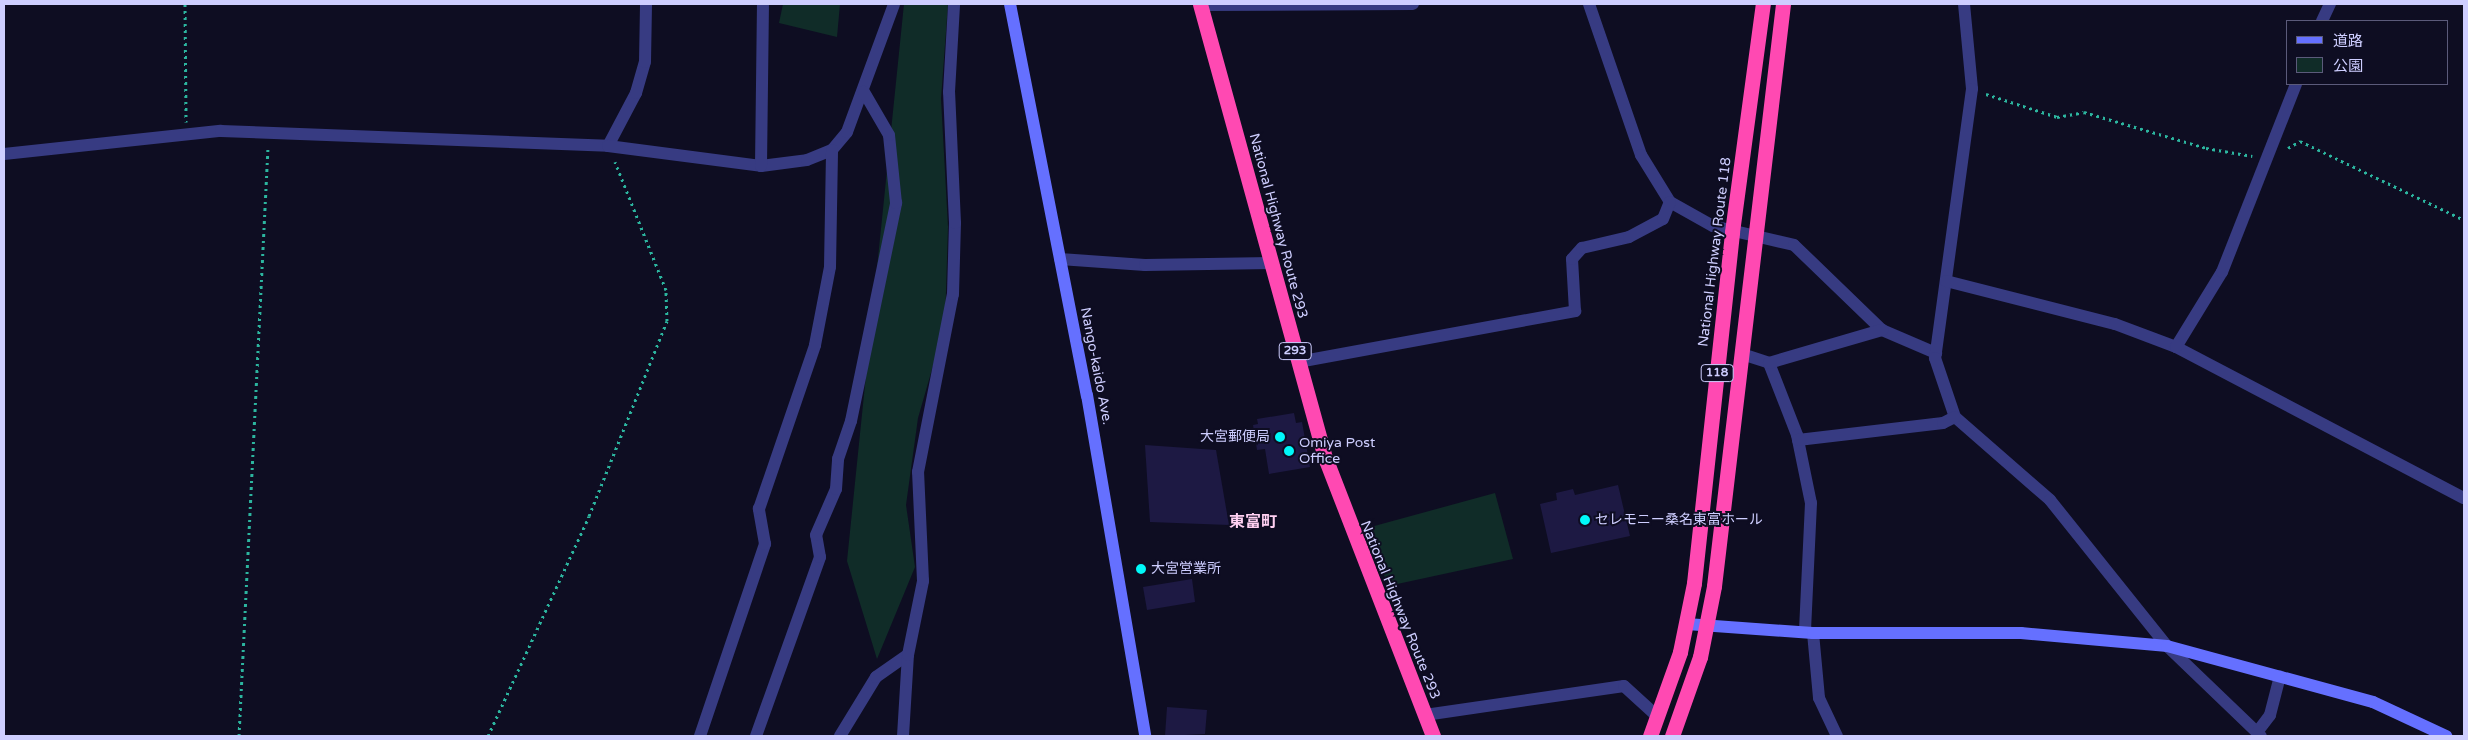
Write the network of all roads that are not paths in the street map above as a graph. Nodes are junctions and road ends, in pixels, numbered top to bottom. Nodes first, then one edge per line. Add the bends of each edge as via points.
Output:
1 (646, 4) edge
2 (764, 4) edge
3 (894, 4) edge
4 (954, 4) edge
5 (1010, 4) edge
6 (1200, 4) edge
7 (1413, 4) edge
8 (1589, 4) edge
9 (1763, 4) edge
10 (1783, 4) edge
11 (1964, 4) edge
12 (2330, 4) edge
13 (2322, 20) edge
14 (2296, 85) edge
15 (864, 92) junction
16 (608, 146) junction
17 (832, 150) junction
18 (4, 154) edge
19 (761, 166) junction
20 (1670, 202) junction
21 (1732, 232) junction
22 (1756, 235) junction
23 (1060, 259) junction
24 (1271, 263) junction
25 (1946, 282) junction
26 (1882, 330) junction
27 (2176, 347) junction
28 (1936, 352) junction
29 (1742, 354) junction
30 (1298, 362) junction
31 (1769, 363) junction
32 (1955, 417) junction
33 (1798, 440) junction
34 (2464, 498) edge
35 (1687, 624) junction
36 (1708, 625) junction
37 (1809, 633) junction
38 (2167, 646) junction
39 (908, 655) junction
40 (2280, 676) junction
41 (1425, 715) junction
42 (1658, 717) junction
43 (2260, 734) edge
44 (700, 736) edge
45 (756, 736) edge
46 (840, 736) edge
47 (902, 736) edge
48 (1145, 736) edge
49 (1433, 736) edge
50 (1650, 736) edge
51 (1672, 736) edge
52 (1837, 736) edge
53 (2446, 736) edge

1 - 16 street via 645,62 636,93
2 - 19 street
3 - 15 street
4 - 39 street via 949,92 953,294 918,472 923,581
5 - 23 street, Nango-kaido Ave.
6 - 7 street
6 - 24 highway, National Highway Route 293 / 293
8 - 20 street via 1641,155
9 - 21 highway, National Highway Route 118 / 118
10 - 22 highway, 118
11 - 25 street via 1972,89
12 - 13 street
14 - 27 street via 2222,272
15 - 17 street via 847,132
15 - 45 street via 889,135 896,203 851,421 838,460 836,489 816,535 820,557
16 - 18 street via 269,133 186,135
16 - 19 street
17 - 19 street via 807,160
17 - 44 street via 830,267 815,346 759,509 765,544
20 - 21 street
20 - 30 street via 1663,218 1629,237 1582,248 1577,253 1570,274 1574,311
21 - 22 street
21 - 35 highway, National Highway Route 118 / 118
22 - 26 street via 1794,245
22 - 29 highway, 118
23 - 24 street via 1145,265
23 - 48 street, Nango-kaido Ave.
24 - 30 highway, National Highway Route 293 / 293
25 - 27 street via 2115,324
25 - 28 street
26 - 28 street
26 - 31 street
27 - 34 street
28 - 32 street
29 - 31 street
29 - 36 highway, 118
30 - 41 highway, National Highway Route 293 / 293 via 1347,519
31 - 33 street
32 - 33 street via 1943,424
32 - 38 street via 2050,500
33 - 37 street via 1811,503
35 - 36 street
35 - 42 highway, National Highway Route 118 / 118
36 - 37 street
36 - 51 highway, 118
37 - 38 street via 2028,633
37 - 52 street via 1819,698
38 - 40 street
38 - 43 street
39 - 46 street via 876,677
39 - 47 street
40 - 43 street via 2270,715
40 - 53 street via 2373,702
41 - 42 street via 1624,686
41 - 49 highway, National Highway Route 293 / 293
42 - 50 highway, National Highway Route 118 / 118

